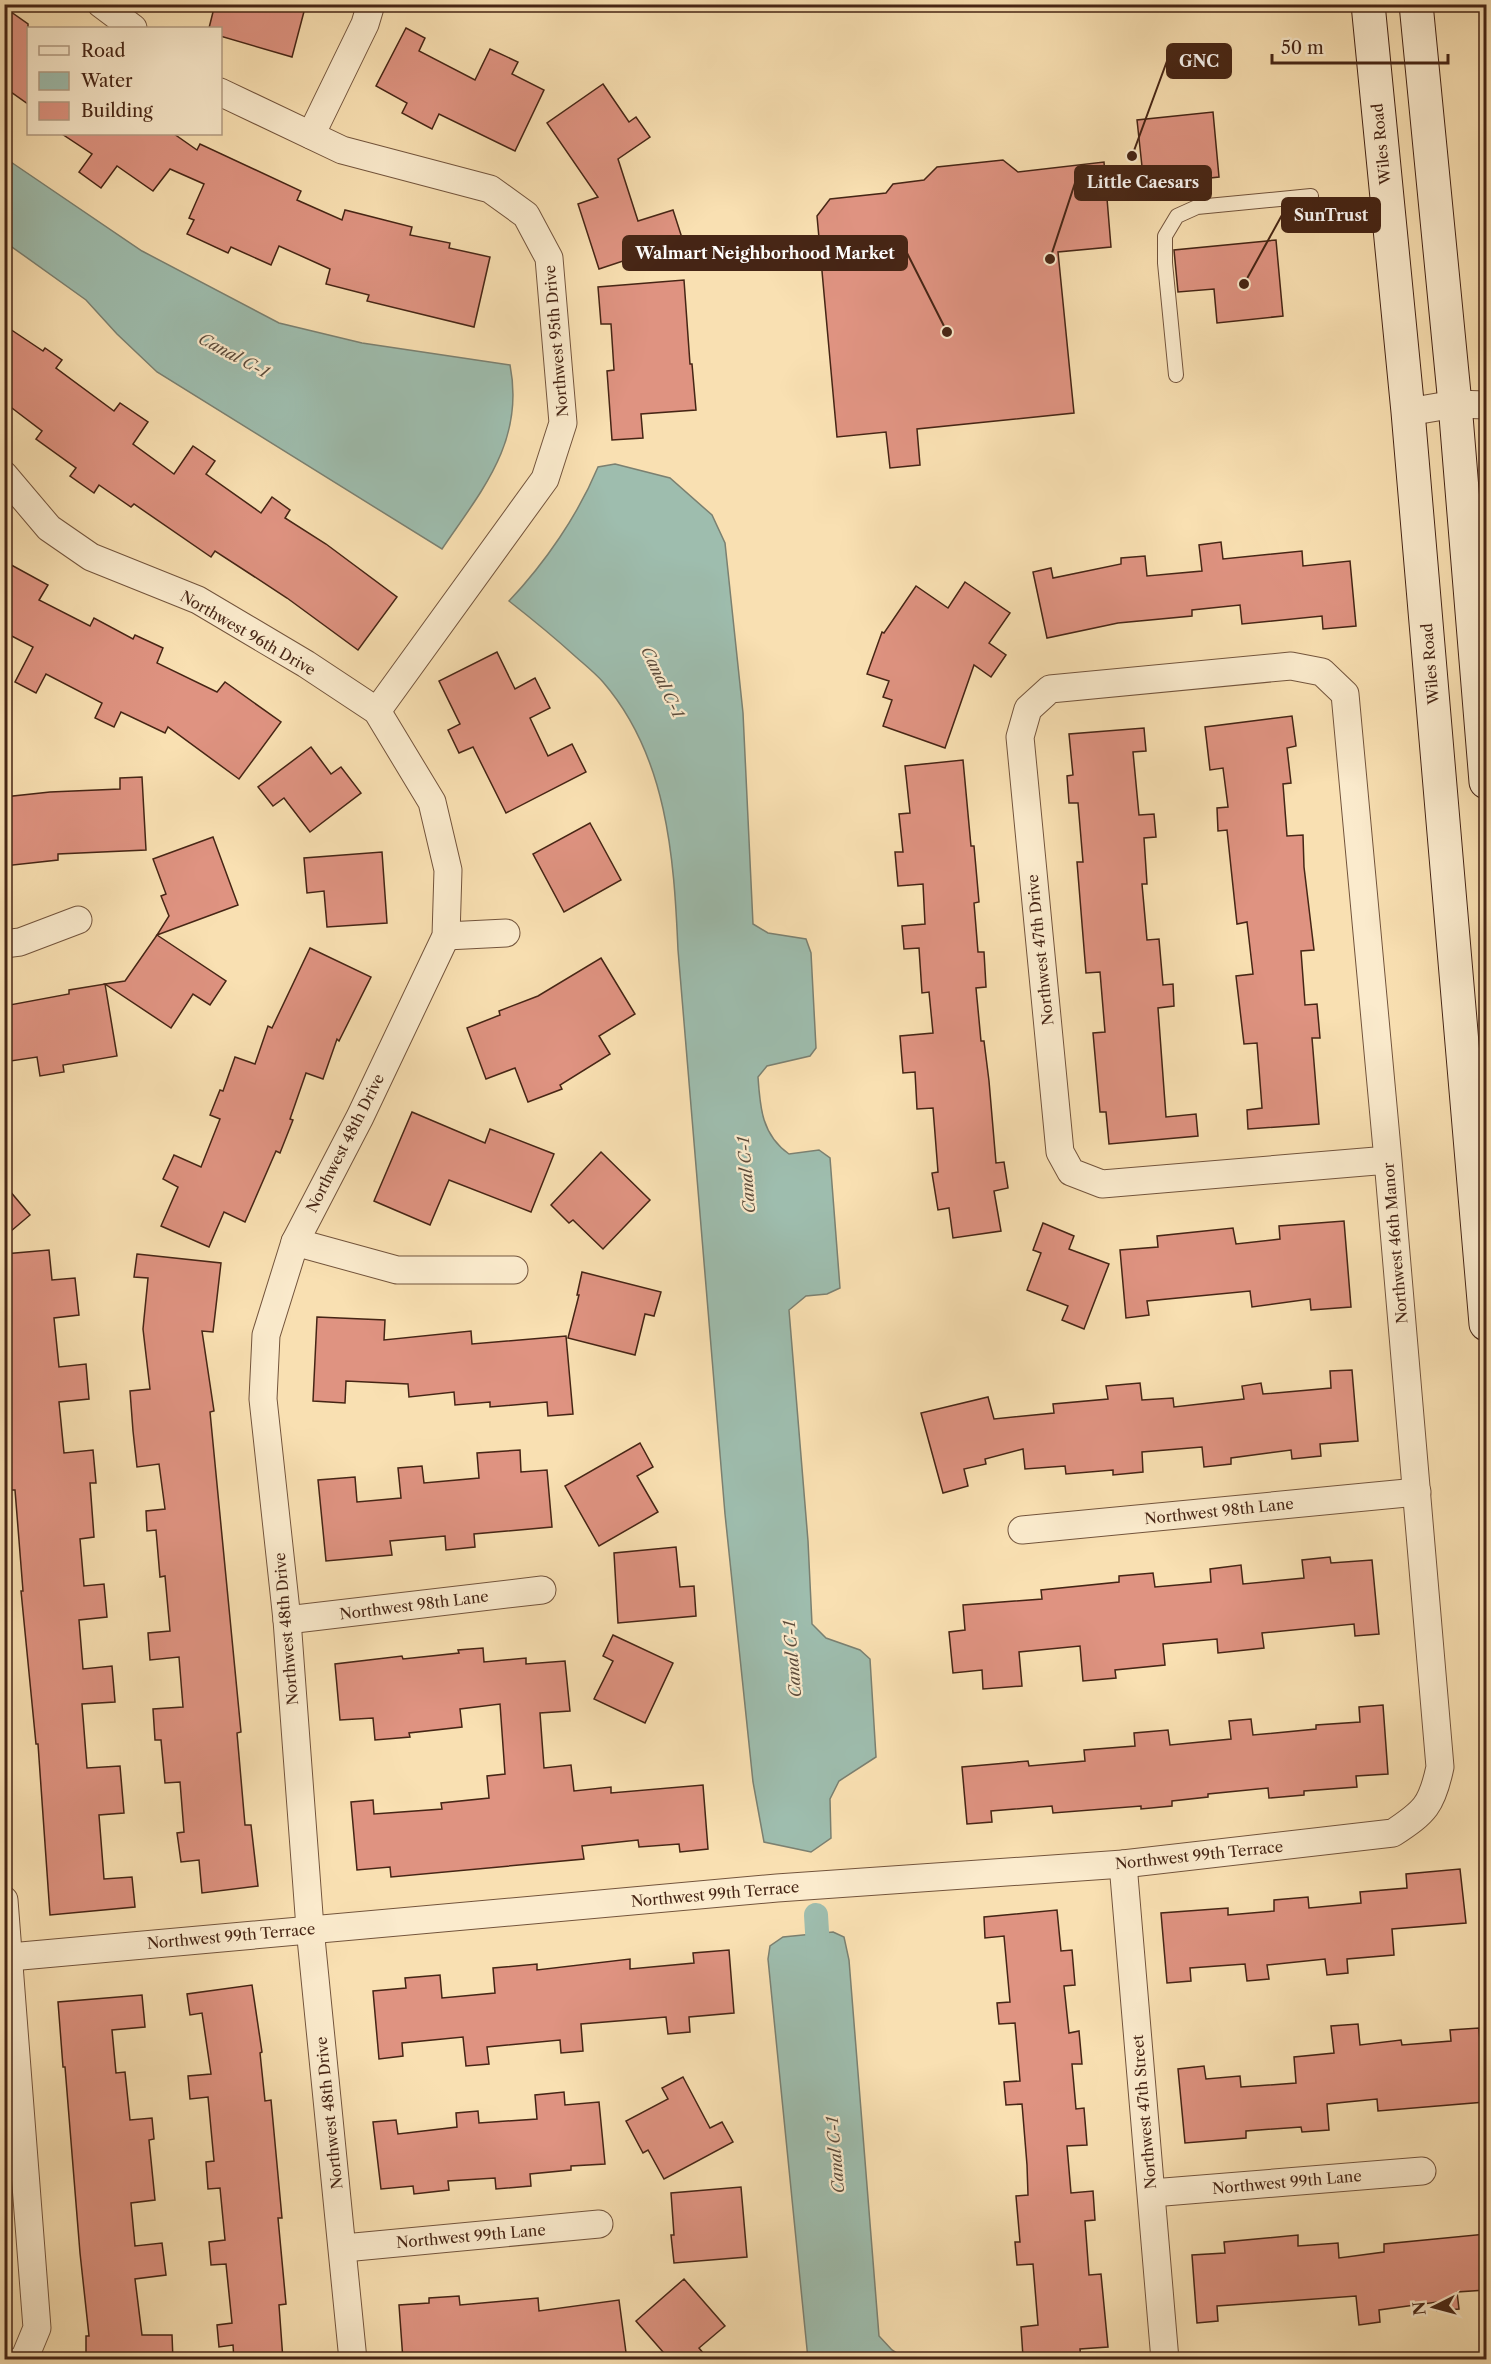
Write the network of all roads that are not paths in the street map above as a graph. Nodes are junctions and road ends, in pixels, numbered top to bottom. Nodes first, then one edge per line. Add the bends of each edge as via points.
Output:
1 (101, 4) edge
2 (371, 4) edge
3 (1368, 4) edge
4 (1416, 4) edge
5 (132, 27) edge
6 (222, 93) edge
7 (311, 135) junction
8 (1311, 196) dead end
9 (1176, 375) dead end
10 (1455, 404) junction
11 (1486, 405) edge
12 (1408, 412) junction
13 (4, 475) edge
14 (1322, 672) joint
15 (378, 711) junction
16 (1486, 782) edge
17 (78, 920) dead end
18 (506, 933) dead end
19 (446, 936) junction
20 (4, 944) edge
21 (1475, 1052) edge
22 (1388, 1160) junction
23 (295, 1242) junction
24 (514, 1270) dead end
25 (1486, 1323) edge
26 (1417, 1492) junction
27 (1022, 1530) dead end
28 (542, 1590) dead end
29 (287, 1620) junction
30 (1415, 1818) joint
31 (1123, 1864) junction
32 (4, 1900) edge
33 (310, 1928) junction
34 (10, 1957) junction
35 (1422, 2170) dead end
36 (1152, 2193) junction
37 (599, 2224) dead end
38 (344, 2248) junction
39 (23, 2358) edge
40 (353, 2360) edge
41 (1165, 2360) edge

1 - 5 street
2 - 7 street
3 - 12 main road, Wiles Road
4 - 10 main road
6 - 7 street, Northwest 95th Drive
7 - 15 street, Northwest 95th Drive via 342,150 490,189 526,215 549,258 563,423 545,479
8 - 9 lane via 1197,207 1177,216 1166,236 1165,263
10 - 11 street
10 - 12 street
10 - 16 main road
12 - 21 main road, Wiles Road
13 - 15 street, Northwest 96th Drive via 49,528 91,557 198,600
14 - 22 street, Northwest 46th Manor via 1345,694
14 - 22 street, Northwest 47th Drive via 1291,666 1050,688 1028,709 1020,737 1060,1152 1071,1172 1102,1184
15 - 19 street, Northwest 48th Drive via 432,802 448,870
17 - 20 street via 20,942
18 - 19 street
19 - 23 street, Northwest 48th Drive
21 - 25 main road, Wiles Road
22 - 26 street, Northwest 46th Manor
23 - 24 street via 397,1270
23 - 29 street, Northwest 48th Drive via 266,1335 263,1399
26 - 27 street, Northwest 98th Lane
26 - 30 street, Northwest 46th Manor via 1440,1767 1434,1795
28 - 29 street, Northwest 98th Lane
29 - 33 street, Northwest 48th Drive
30 - 31 street, Northwest 99th Terrace via 1392,1833
31 - 33 street, Northwest 99th Terrace via 777,1888
31 - 36 street, Northwest 47th Street
32 - 34 street
33 - 34 street, Northwest 99th Terrace
33 - 38 street, Northwest 48th Drive
34 - 39 street via 37,2328
35 - 36 street, Northwest 99th Lane
36 - 41 street, Northwest 47th Street
37 - 38 street, Northwest 99th Lane
38 - 40 street, Northwest 48th Drive

